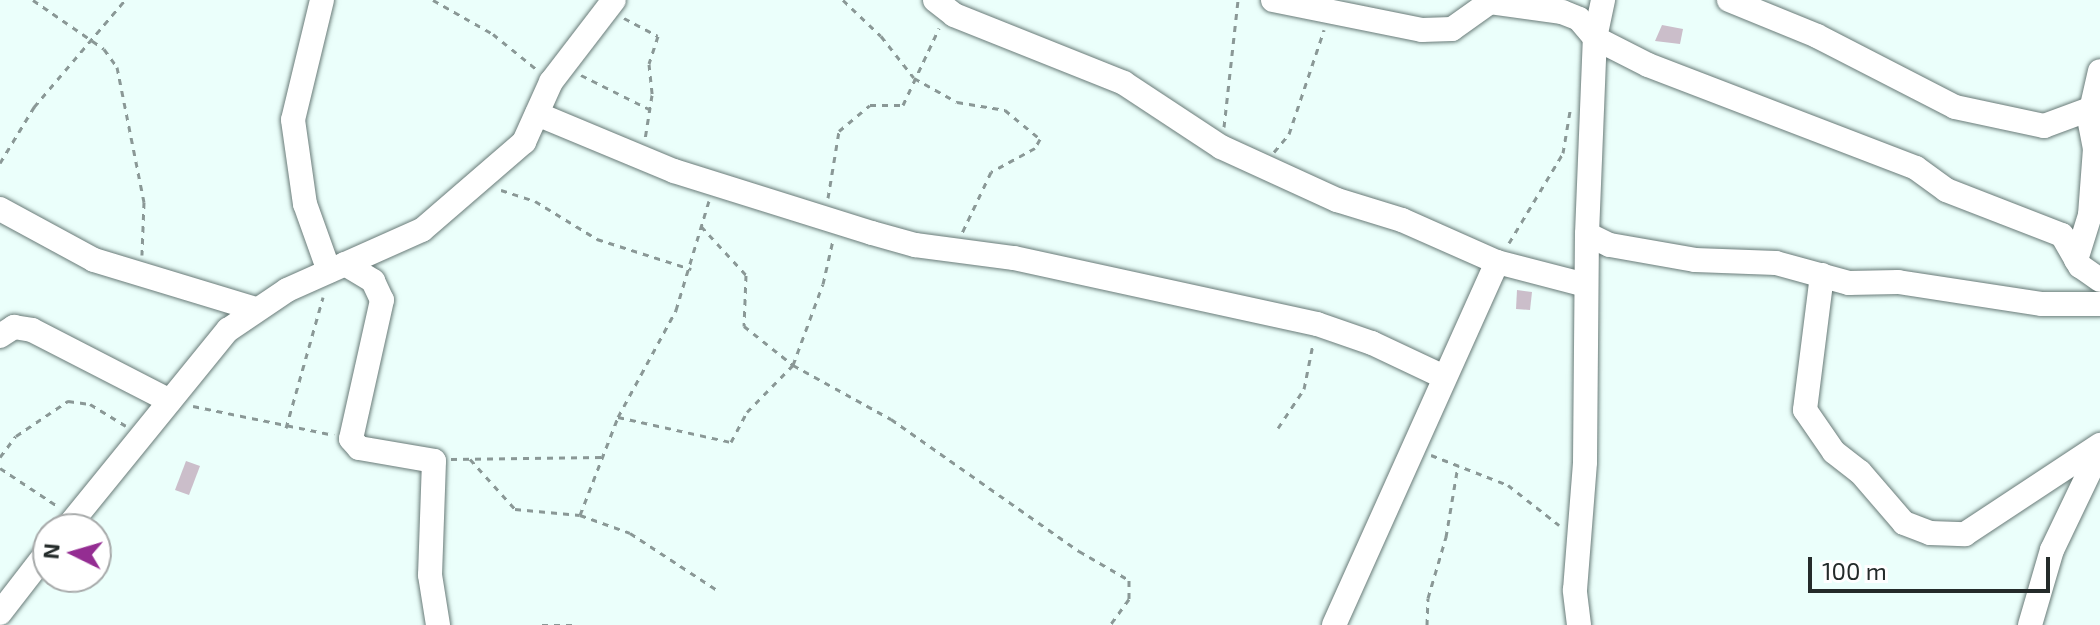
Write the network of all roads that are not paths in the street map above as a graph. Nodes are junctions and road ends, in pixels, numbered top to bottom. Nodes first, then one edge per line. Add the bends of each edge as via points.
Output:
1 (322, 0) edge
2 (1273, 0) edge
3 (1603, 0) edge
4 (1729, 0) edge
5 (610, 5) edge
6 (944, 8) edge
7 (1595, 38) junction
8 (2100, 71) edge
9 (2090, 109) junction
10 (537, 114) junction
11 (0, 209) edge
12 (1587, 234) junction
13 (2076, 260) junction
14 (1497, 262) junction
15 (337, 268) junction
16 (1822, 275) junction
17 (2100, 280) edge
18 (1586, 285) junction
19 (2100, 304) edge
20 (255, 309) junction
21 (0, 336) edge
22 (1442, 376) junction
23 (170, 401) junction
24 (2100, 452) edge
25 (79, 513) edge
26 (32, 572) edge
27 (0, 613) edge
28 (438, 625) edge
29 (1334, 625) edge
30 (1579, 625) edge
31 (2030, 625) edge

1 - 15 street via 293,120 305,204
2 - 7 street via 1422,30 1452,29 1490,2 1562,12 1579,19
3 - 7 street
4 - 9 street via 1817,36 1955,107 2044,126
5 - 10 street via 559,73
6 - 14 street via 1124,83 1221,147
7 - 12 street
7 - 13 street via 1648,65 1916,168 1946,190 2062,235
8 - 9 street
9 - 13 street via 2095,149 2091,201
10 - 15 street via 524,142 422,230
10 - 22 street via 785,207 825,214 872,233 1317,324
11 - 20 street via 87,257
12 - 16 street via 1610,245 1706,261 1776,263
12 - 18 street
13 - 17 street
14 - 18 street
14 - 22 street
15 - 20 street
15 - 28 street via 373,281 382,300 351,439 359,448 432,459 430,575
16 - 19 street via 1849,283 1898,282 2042,304
16 - 24 street via 1805,410 1834,452 1860,472 1904,523 1930,533 1965,534
18 - 30 street via 1581,542 1575,590
20 - 23 street via 212,346
21 - 23 street via 9,328 32,330
22 - 29 street via 1414,455
23 - 25 street
24 - 31 street via 2052,550
26 - 27 street

